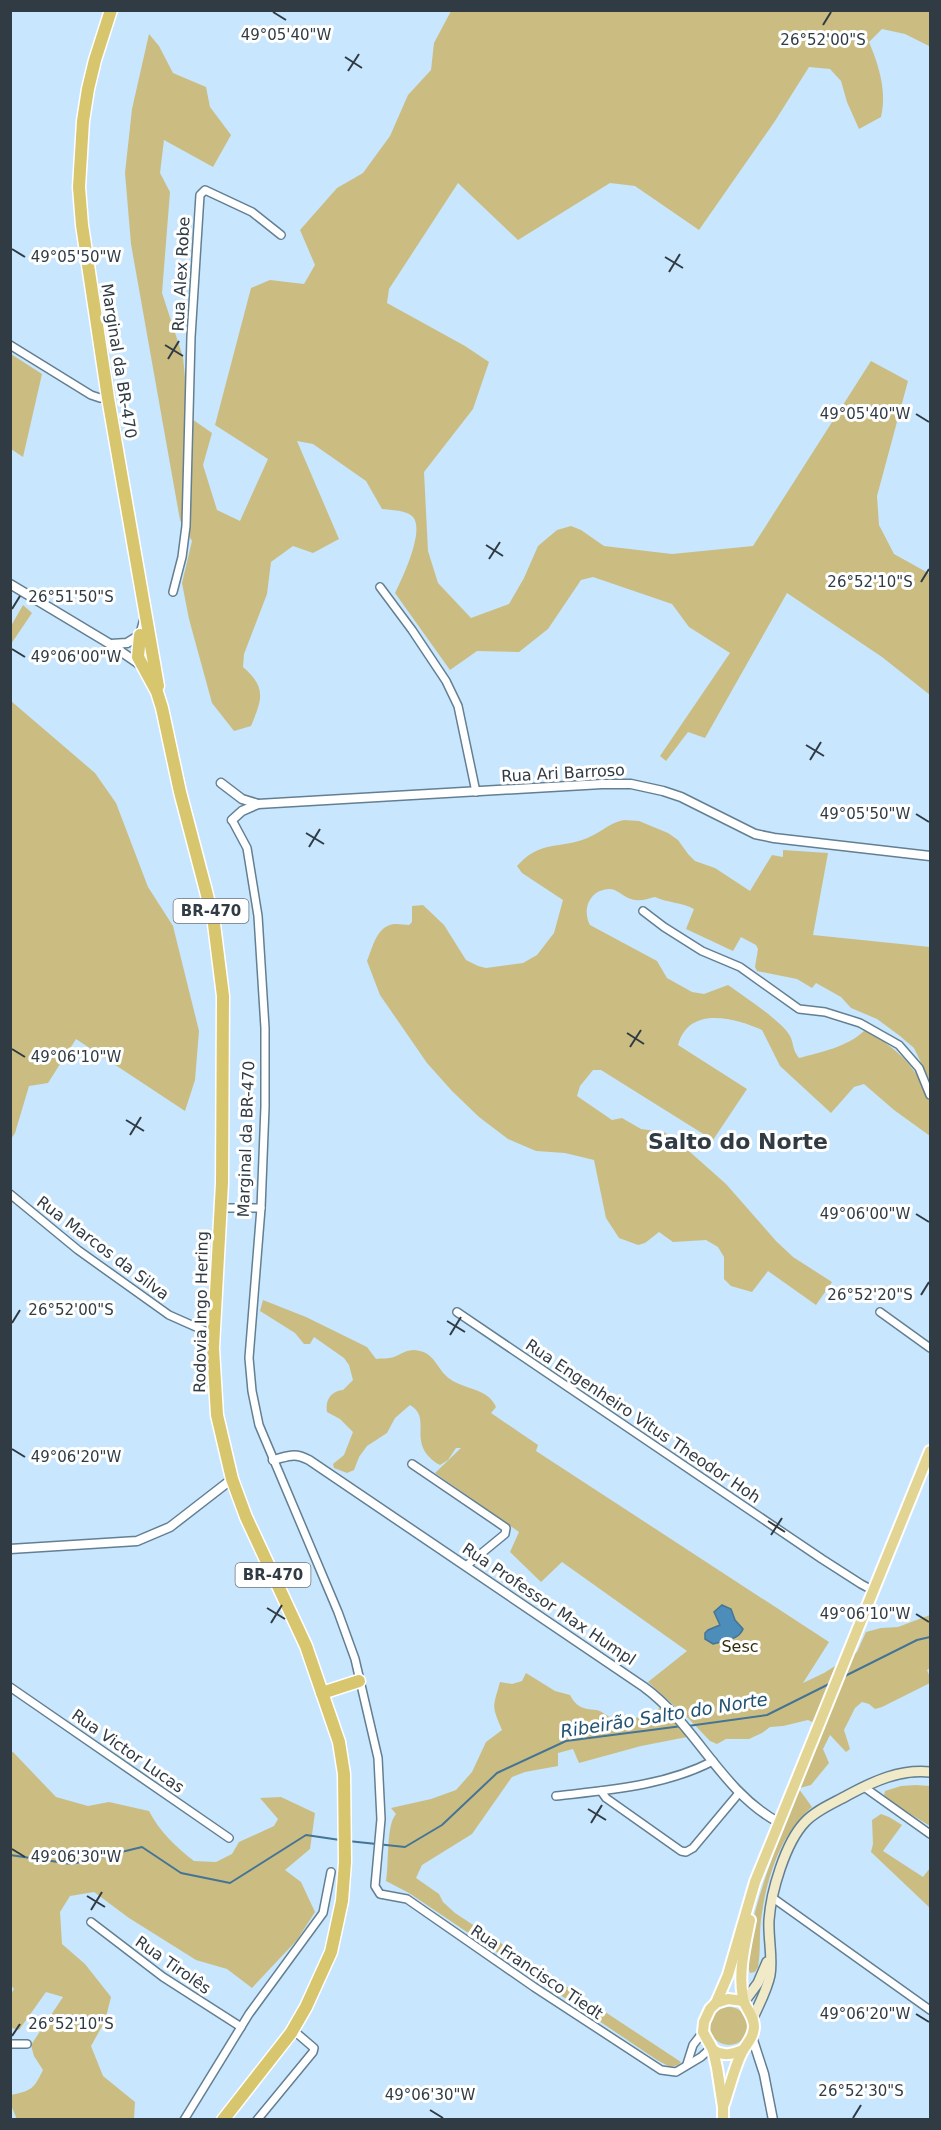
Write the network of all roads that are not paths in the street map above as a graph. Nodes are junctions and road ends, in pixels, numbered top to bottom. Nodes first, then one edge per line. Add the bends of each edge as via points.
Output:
1 (111, 10) edge
2 (280, 235) dead end
3 (10, 345) edge
4 (108, 398) junction
5 (10, 584) edge
6 (380, 587) dead end
7 (173, 592) dead end
8 (146, 611) junction
9 (140, 635) junction
10 (110, 644) junction
11 (142, 666) junction
12 (162, 708) junction
13 (221, 783) dead end
14 (476, 792) junction
15 (258, 804) junction
16 (232, 820) joint
17 (930, 856) edge
18 (643, 911) dead end
19 (930, 1095) edge
20 (10, 1194) edge
21 (220, 1208) junction
22 (261, 1208) junction
23 (457, 1312) dead end
24 (880, 1312) dead end
25 (214, 1335) junction
26 (930, 1348) edge
27 (930, 1451) edge
28 (273, 1460) junction
29 (412, 1464) dead end
30 (232, 1479) junction
31 (10, 1549) edge
32 (466, 1566) junction
33 (874, 1591) junction
34 (359, 1681) junction
35 (10, 1687) edge
36 (322, 1693) junction
37 (713, 1761) junction
38 (930, 1772) edge
39 (864, 1786) junction
40 (601, 1791) junction
41 (739, 1793) junction
42 (556, 1796) dead end
43 (778, 1822) junction
44 (930, 1834) edge
45 (229, 1838) dead end
46 (765, 1859) junction
47 (331, 1872) dead end
48 (375, 1886) joint
49 (773, 1898) junction
50 (91, 1922) dead end
51 (769, 1954) junction
52 (744, 2002) junction
53 (716, 2003) junction
54 (930, 2010) edge
55 (753, 2018) junction
56 (241, 2027) junction
57 (293, 2030) junction
58 (703, 2032) junction
59 (752, 2037) junction
60 (10, 2044) edge
61 (27, 2044) dead end
62 (712, 2049) junction
63 (744, 2049) junction
64 (758, 2055) junction
65 (687, 2064) junction
66 (723, 2108) junction
67 (184, 2120) edge
68 (223, 2120) edge
69 (257, 2120) edge
70 (723, 2120) edge
71 (773, 2120) edge

1 - 4 highway, Marginal da BR-470 via 88,89 79,173 82,225
2 - 7 street, Rua Alex Robe via 252,212 205,190 200,195 186,526
3 - 4 street via 92,395
4 - 8 highway, Marginal da BR-470
5 - 10 street
6 - 14 street via 459,706
8 - 9 street, Marginal da BR-470
8 - 12 highway, Marginal da BR-470
9 - 10 street via 127,643
9 - 11 highway via 138,657
10 - 11 street
11 - 12 highway
12 - 21 highway, Rodovia Ingo Hering / BR-470 via 214,924 223,996
13 - 15 street
14 - 15 street, Rua Ari Barroso
14 - 17 street, Rua Ari Barroso via 631,784 681,797 755,834
15 - 16 street, Rua Ari Barroso
16 - 22 street, Marginal da BR-470 via 247,848 258,916 265,1028
18 - 19 street via 702,951 740,967 799,1009 860,1023 899,1046 919,1068
20 - 25 street, Rua Marcos da Silva via 78,1250 169,1315
21 - 22 street
21 - 25 highway, Rodovia Ingo Hering / BR-470
22 - 28 street, Marginal da BR-470 via 249,1358 259,1425
23 - 33 street, Rua Engenheiro Vitus Theodor Hoh
24 - 26 street
25 - 30 highway, Rodovia Ingo Hering / BR-470 via 217,1415
27 - 33 main road
28 - 32 street, Rua Professor Max Humpl via 294,1454 309,1460
28 - 34 street, Marginal da BR-470 via 338,1612
29 - 32 street via 506,1528 505,1534
30 - 31 street via 170,1527 137,1541
30 - 36 highway, Rodovia Ingo Hering / BR-470 via 306,1646
32 - 37 street, Rua Professor Max Humpl via 644,1687 673,1711
33 - 43 main road
34 - 36 highway
34 - 48 street, Marginal da BR-470 via 378,1758 381,1819
35 - 45 street, Rua Victor Lucas
36 - 57 highway, Rodovia Ingo Hering / BR-470 via 339,1742 344,1774 345,1862 332,1952
37 - 40 street via 674,1778
37 - 41 street, Rua Professor Max Humpl
38 - 39 main road via 893,1775
39 - 44 street
39 - 49 main road via 814,1815 797,1831
40 - 41 street via 686,1852
40 - 42 street
41 - 43 street, Rua Professor Max Humpl
43 - 46 main road
46 - 52 main road via 742,1961
46 - 53 main road
47 - 56 street via 323,1913
48 - 65 street, Rua Francisco Tiedt via 380,1894 407,1899 661,2070 676,2072
49 - 51 main road
49 - 54 street
50 - 56 street, Rua Tirolês via 163,1977
51 - 52 main road via 758,1983
51 - 55 main road via 769,1978
52 - 53 main road via 728,1999
52 - 55 main road
53 - 58 main road via 706,2016
55 - 59 main road
56 - 67 street
57 - 68 highway, Rodovia Ingo Hering / BR-470
57 - 69 street via 314,2048 313,2052
58 - 62 main road
58 - 65 street via 693,2045
59 - 63 main road
59 - 64 street
60 - 61 street
62 - 63 main road via 722,2055
62 - 65 street, Rua Francisco Tiedt
62 - 66 main road
63 - 64 street
63 - 66 main road
64 - 71 street
66 - 70 main road

